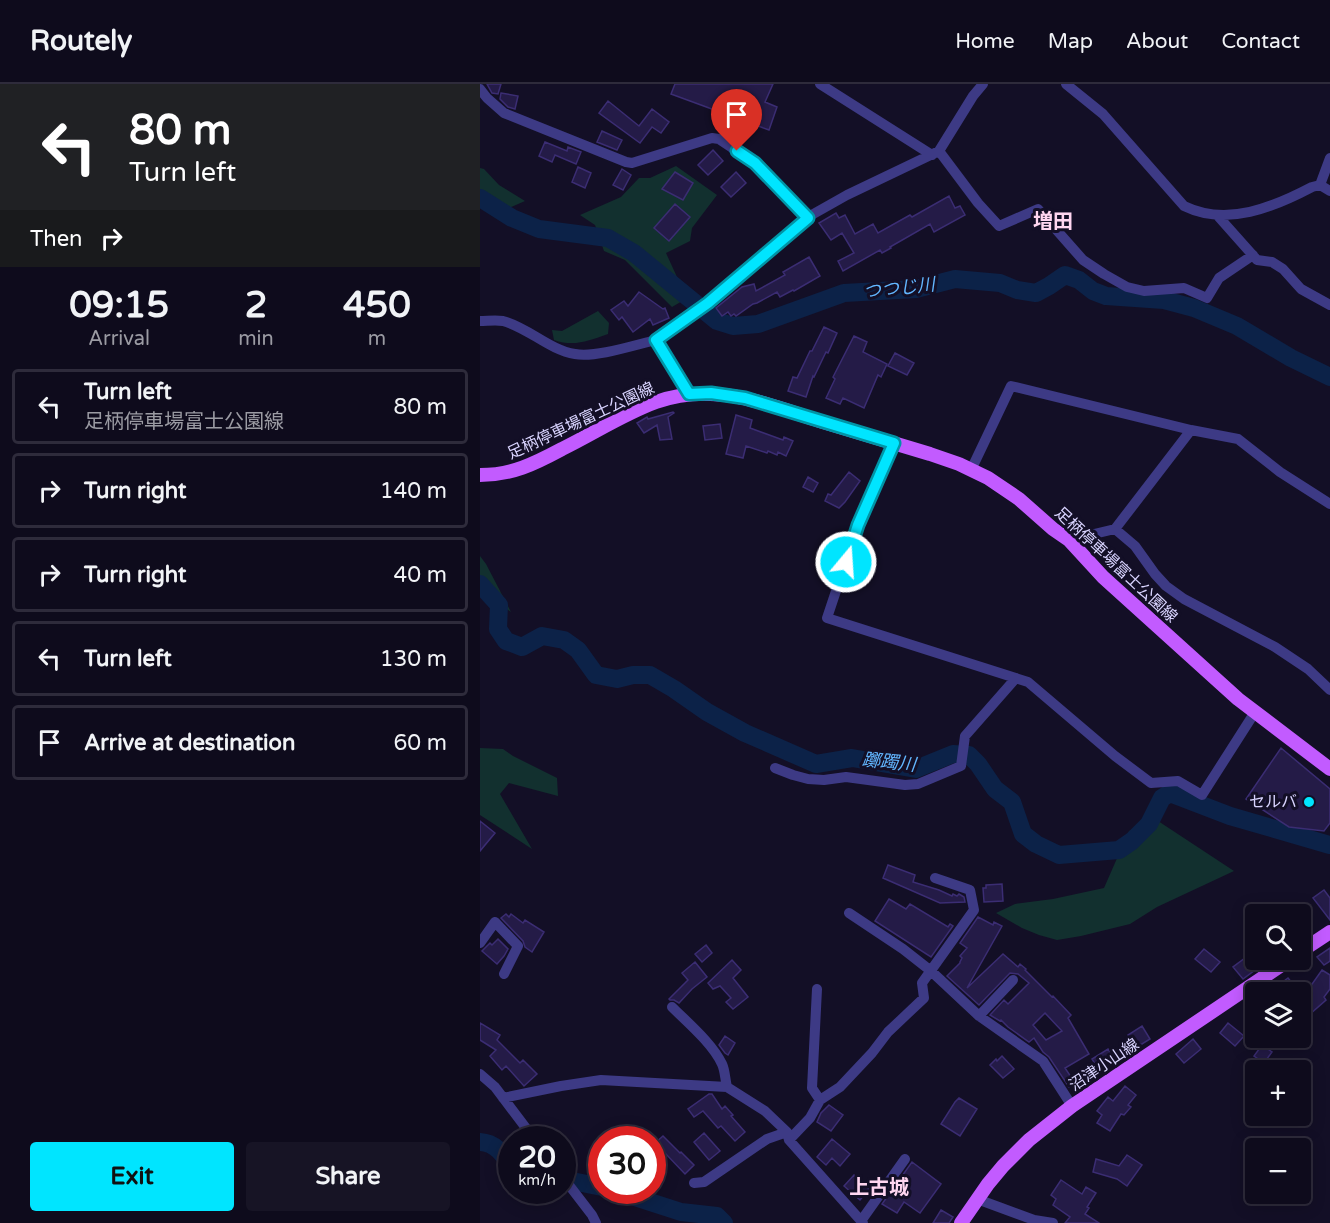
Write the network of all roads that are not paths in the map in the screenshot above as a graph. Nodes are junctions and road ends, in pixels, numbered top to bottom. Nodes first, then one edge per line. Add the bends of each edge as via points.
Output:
1 (820, 84) edge
2 (1066, 84) edge
3 (980, 85) edge
4 (480, 89) edge
5 (935, 153) junction
6 (1330, 158) edge
7 (1325, 188) edge
8 (1217, 214) junction
9 (808, 218) junction
10 (1253, 255) junction
11 (1330, 305) edge
12 (480, 321) edge
13 (656, 340) junction
14 (689, 394) junction
15 (1191, 430) junction
16 (894, 443) junction
17 (971, 470) junction
18 (480, 475) edge
19 (1330, 504) edge
20 (1116, 529) junction
21 (1069, 540) junction
22 (1016, 678) junction
23 (1330, 690) edge
24 (1255, 712) junction
25 (775, 768) dead end
26 (1330, 768) edge
27 (935, 878) dead end
28 (849, 913) dead end
29 (1330, 932) edge
30 (480, 943) edge
31 (1311, 945) edge
32 (932, 970) junction
33 (1274, 970) edge
34 (504, 974) dead end
35 (1013, 980) dead end
36 (817, 989) dead end
37 (672, 1007) dead end
38 (979, 1016) junction
39 (480, 1074) edge
40 (727, 1087) junction
41 (503, 1098) junction
42 (820, 1100) junction
43 (1072, 1106) junction
44 (524, 1126) edge
45 (788, 1136) junction
46 (905, 1159) dead end
47 (694, 1183) dead end
48 (576, 1194) edge
49 (977, 1199) junction
50 (862, 1222) edge
51 (596, 1223) edge
52 (961, 1223) edge
53 (1053, 1223) edge

1 - 5 street
2 - 8 street via 1103,114 1184,206
3 - 5 street
4 - 9 street via 504,113 626,162 719,139 755,163
5 - 9 street via 855,190
5 - 10 street via 999,226 1038,209 1083,260 1127,287 1144,291 1184,288 1207,298 1219,278
6 - 7 street
7 - 8 street via 1312,187 1244,214
8 - 10 street
9 - 13 street via 708,303
10 - 11 street via 1283,269 1301,289
12 - 13 street via 502,321 576,355
13 - 14 street
14 - 16 main road, 足柄停車場富士公園線 via 745,398
14 - 18 main road, 足柄停車場富士公園線 via 656,402 625,416 530,466
15 - 17 street via 1011,386
15 - 19 street via 1238,439
15 - 20 street
16 - 17 main road, 足柄停車場富士公園線
16 - 22 street via 858,525 827,618
17 - 21 main road, 足柄停車場富士公園線 via 1019,499
20 - 21 street
20 - 23 street via 1135,546 1166,586 1275,647
21 - 24 main road, 足柄停車場富士公園線 via 1147,617
22 - 24 street via 1028,682 1151,783 1178,781 1202,795
22 - 25 street via 965,736 961,766 918,784 846,777 808,779
24 - 26 main road, 足柄停車場富士公園線
27 - 32 street via 970,890 974,910
28 - 32 street
29 - 31 main road
30 - 34 street via 495,922 518,946
32 - 38 street
32 - 42 street via 922,983 924,998 888,1032 840,1088
33 - 43 main road, 沼津小山線
35 - 38 street
36 - 42 street via 812,1088
37 - 40 street via 722,1064
38 - 43 street via 1043,1061
39 - 41 street
40 - 41 street via 601,1080
40 - 45 street via 765,1111
41 - 44 street
42 - 45 street via 810,1118
43 - 49 main road, 沼津小山線 via 1029,1140
45 - 47 street via 767,1139 704,1182
45 - 50 street
46 - 50 street
48 - 51 street
49 - 52 main road, 沼津小山線
49 - 53 street

